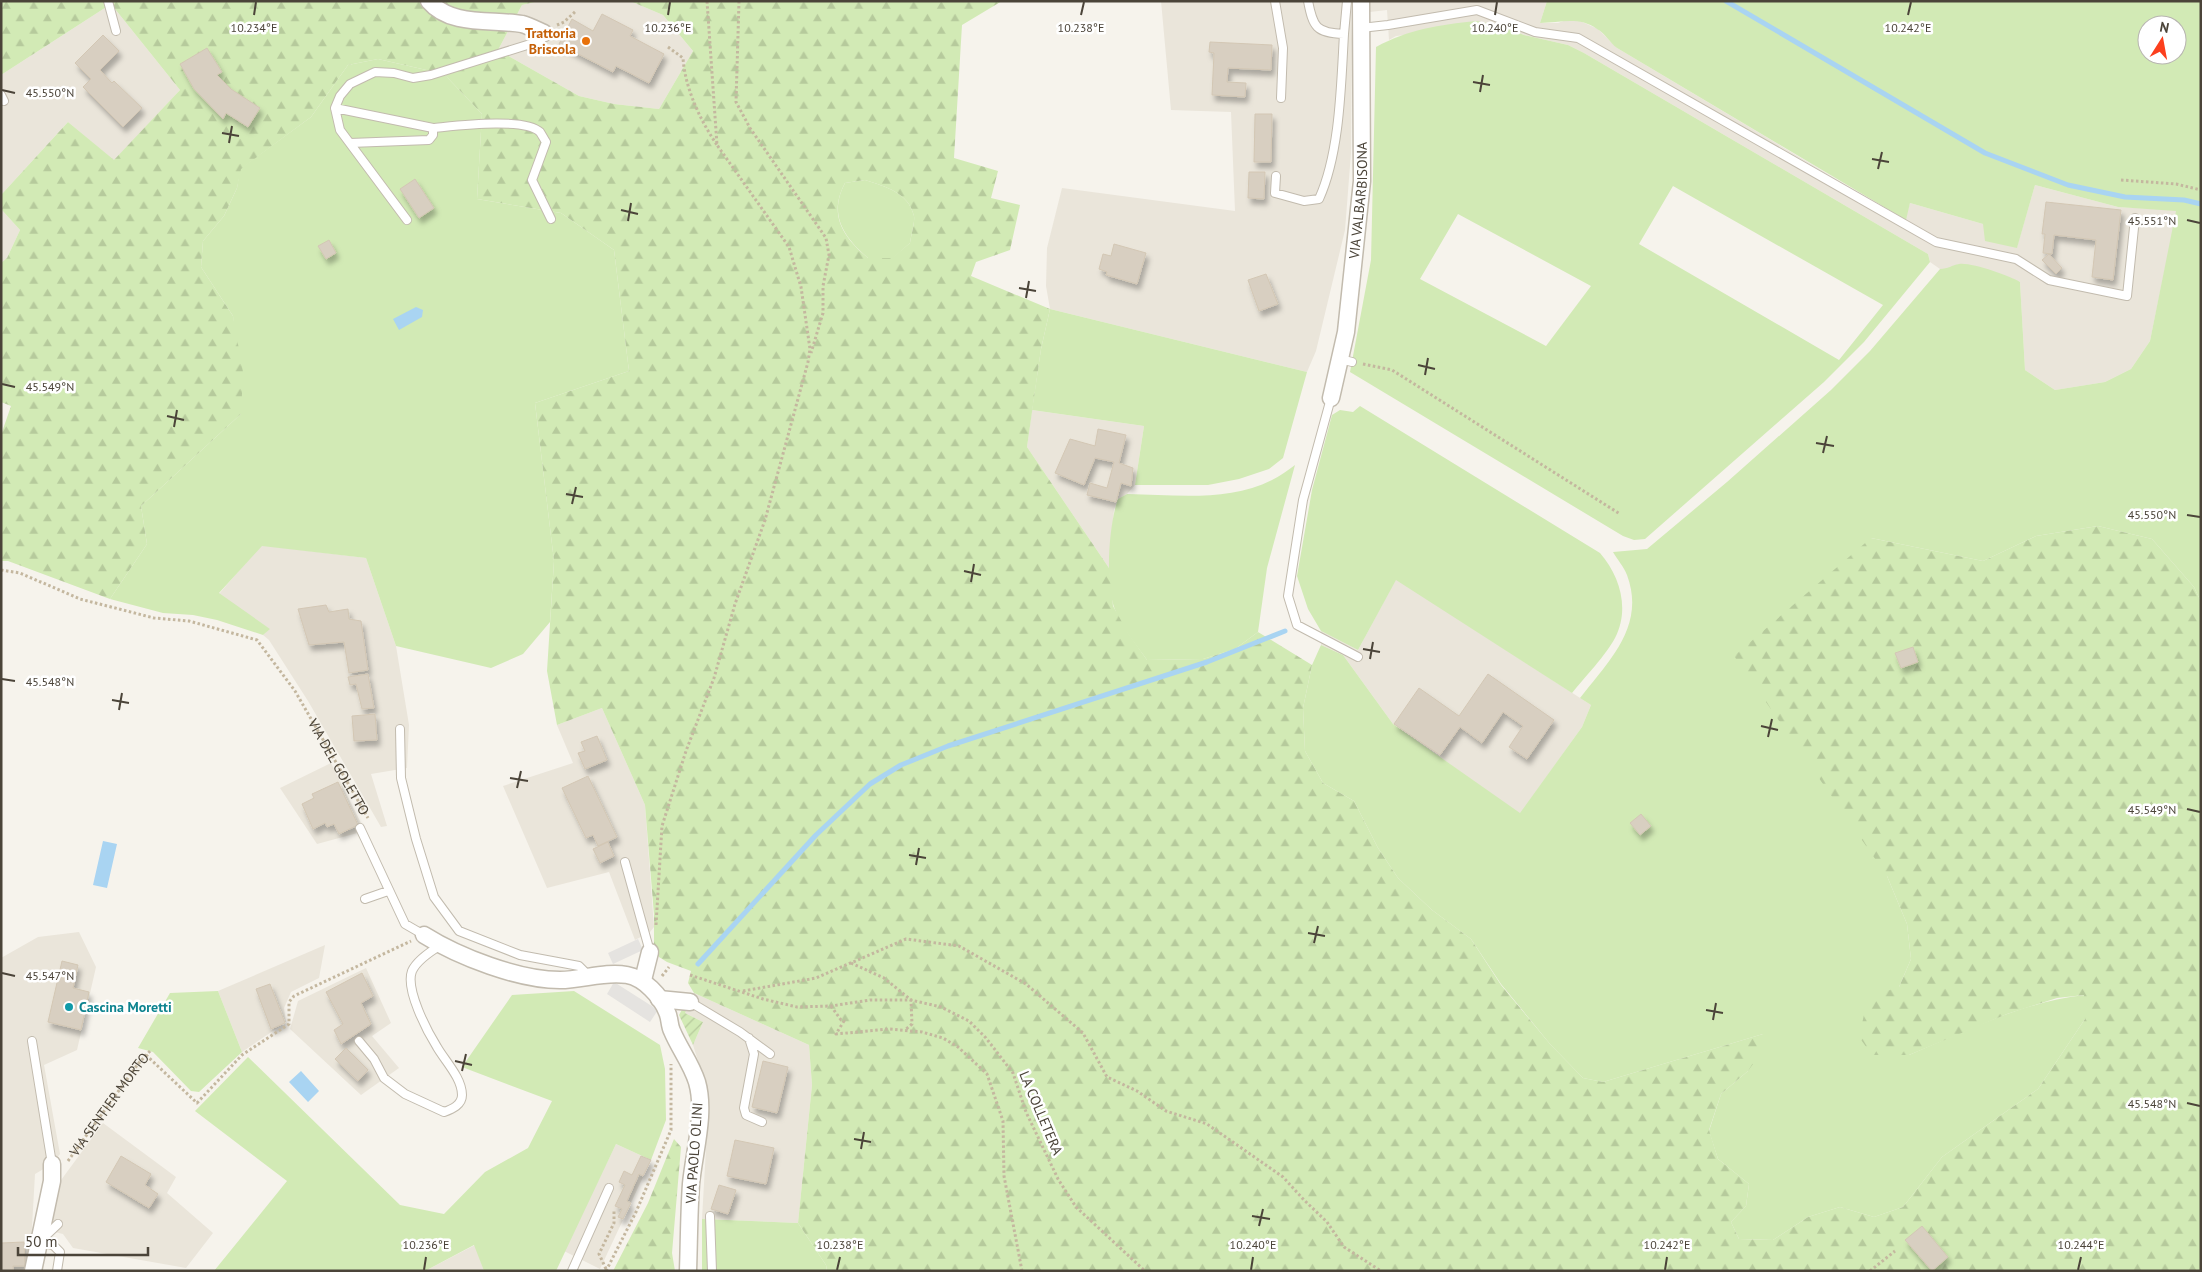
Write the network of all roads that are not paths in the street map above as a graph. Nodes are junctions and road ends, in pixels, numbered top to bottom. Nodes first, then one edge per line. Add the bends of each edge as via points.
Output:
1 (108, 1) edge
2 (429, 1) edge
3 (1275, 1) edge
4 (1308, 1) edge
5 (1347, 1) edge
6 (1361, 1) edge
7 (1361, 28) junction
8 (116, 31) dead end
9 (544, 33) joint
10 (1344, 34) junction
11 (1281, 98) dead end
12 (335, 108) junction
13 (433, 128) junction
14 (350, 143) junction
15 (1276, 176) dead end
16 (551, 218) dead end
17 (2135, 218) dead end
18 (407, 220) dead end
19 (1331, 398) joint
20 (1358, 657) dead end
21 (400, 729) dead end
22 (360, 828) dead end
23 (625, 862) dead end
24 (388, 891) junction
25 (365, 899) dead end
26 (424, 935) joint
27 (441, 945) junction
28 (650, 952) joint
29 (588, 975) junction
30 (643, 980) junction
31 (690, 1002) joint
32 (663, 1005) junction
33 (749, 1038) junction
34 (32, 1041) dead end
35 (359, 1041) dead end
36 (770, 1054) dead end
37 (762, 1122) dead end
38 (52, 1173) joint
39 (609, 1188) dead end
40 (710, 1216) dead end
41 (58, 1224) dead end
42 (38, 1242) junction
43 (33, 1271) edge
44 (57, 1271) edge
45 (572, 1271) edge
46 (688, 1271) edge
47 (712, 1271) edge

1 - 8 lane
2 - 9 street via 441,12 455,17 524,24
3 - 11 lane via 1283,48
4 - 10 lane via 1313,23 1325,34
5 - 10 lane
6 - 7 street, VIA VALBARBISONA
7 - 17 lane via 1477,10 1535,32 1578,38 1936,242 2016,259 2049,280 2127,296
7 - 19 street, VIA VALBARBISONA via 1362,181 1346,360
9 - 12 lane via 540,41 431,74 413,78 375,72 350,84
10 - 15 lane via 1340,102 1329,172 1319,199 1304,201 1276,193
12 - 13 lane
12 - 14 lane via 340,130
13 - 14 lane via 429,140
13 - 16 lane via 498,123 539,131 546,142 532,180
14 - 18 lane
19 - 20 lane via 1304,500 1288,596 1297,625
21 - 29 lane via 401,778 416,839 434,897 459,931 520,955 579,966
22 - 24 lane
23 - 28 lane
24 - 25 lane
24 - 26 lane via 405,924
26 - 27 street
27 - 29 street via 520,975 560,980
27 - 35 lane via 412,971 410,983 426,1028 458,1080 462,1096 454,1109 444,1112 405,1094 384,1078
28 - 30 street
29 - 30 street via 627,975
30 - 32 street
31 - 32 street
31 - 33 lane
32 - 46 street, VIA PAOLO OLINI via 697,1083 699,1109 691,1184
33 - 36 lane
33 - 37 lane via 754,1054 744,1108 746,1115
34 - 38 lane
38 - 42 street
39 - 45 lane
40 - 47 lane
41 - 42 lane
42 - 43 street
42 - 44 lane via 53,1245 60,1252

